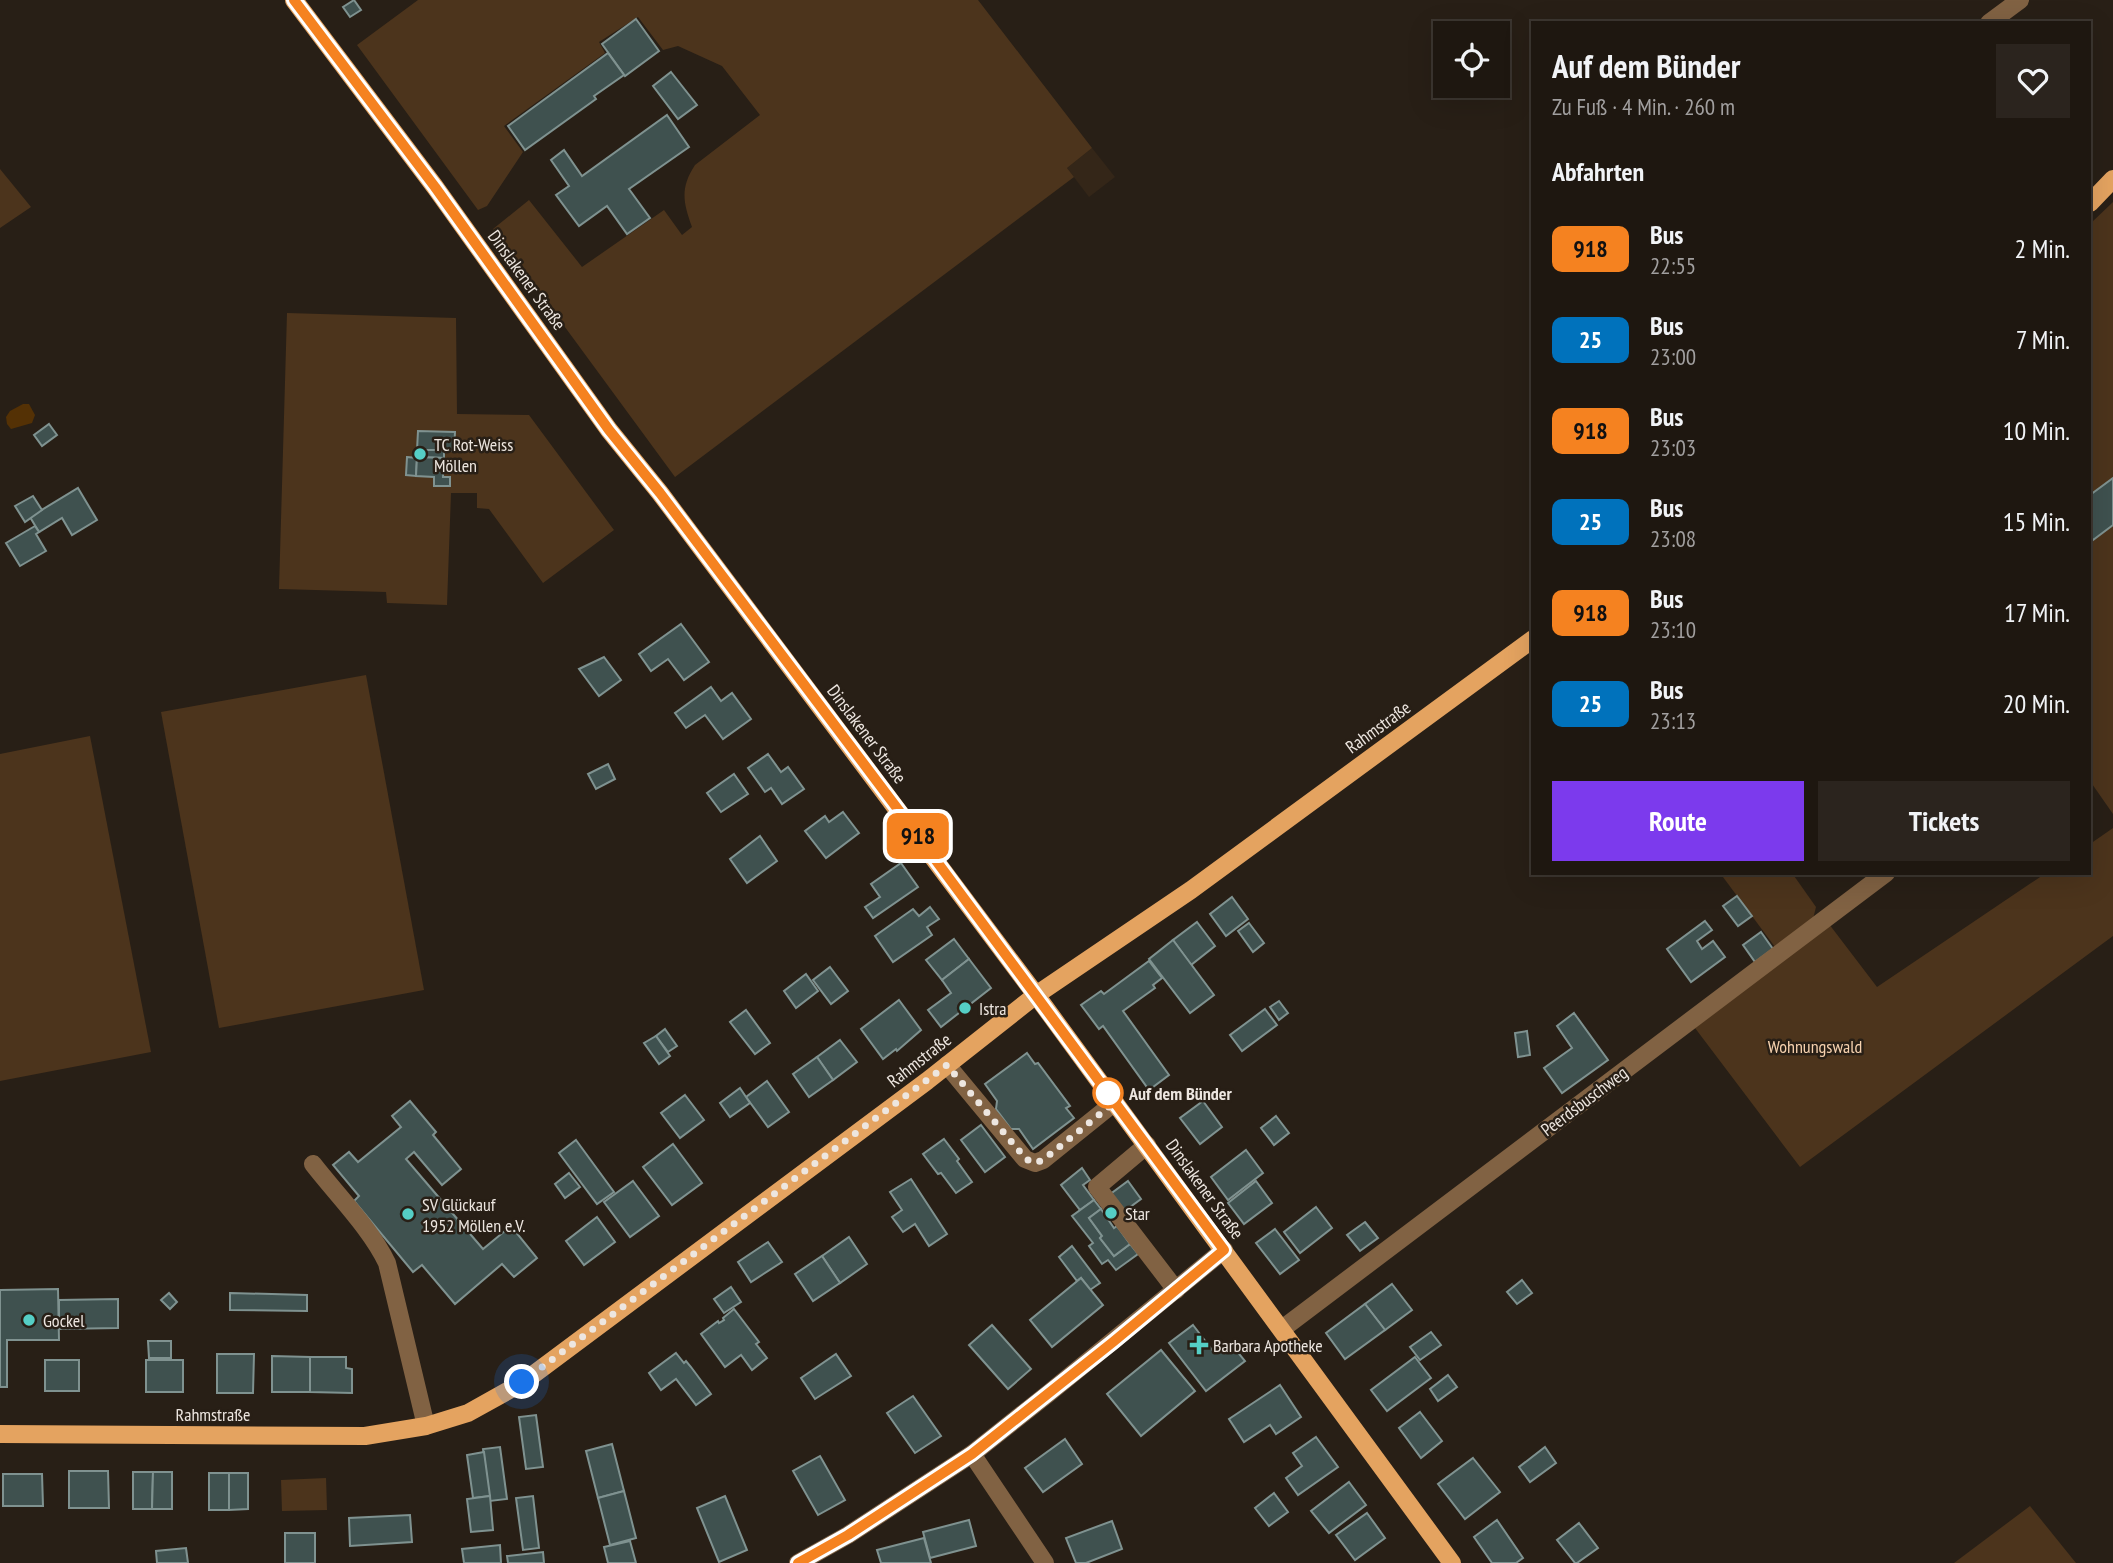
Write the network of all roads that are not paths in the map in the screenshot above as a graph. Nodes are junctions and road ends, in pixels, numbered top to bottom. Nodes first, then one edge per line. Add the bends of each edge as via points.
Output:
1 (294, 0) edge
2 (2020, 0) edge
3 (1992, 21) edge
4 (2113, 179) edge
5 (2091, 202) edge
6 (1531, 640) edge
7 (1883, 875) edge
8 (1036, 995) junction
9 (947, 1065) junction
10 (1115, 1102) junction
11 (1147, 1145) junction
12 (313, 1164) dead end
13 (1224, 1250) junction
14 (1176, 1290) junction
15 (1282, 1329) junction
16 (426, 1426) junction
17 (0, 1434) edge
18 (972, 1454) junction
19 (798, 1563) edge
20 (1045, 1563) edge
21 (1452, 1563) edge

1 - 8 main road, Dinslakener Straße via 609,430
2 - 3 street
4 - 5 main road
6 - 8 main road, Rahmstraße via 1191,890
7 - 15 street, Peerdsbuschweg
8 - 9 main road, Rahmstraße
8 - 10 main road, Dinslakener Straße
9 - 10 street via 1026,1159 1035,1163
9 - 16 main road, Rahmstraße via 522,1382 468,1413
10 - 11 main road, Dinslakener Straße
11 - 13 main road, Dinslakener Straße
11 - 14 street via 1097,1187
12 - 16 street via 376,1242 387,1263
13 - 14 street
13 - 15 main road, Dinslakener Straße
14 - 18 street
15 - 21 main road, Dinslakener Straße
16 - 17 main road, Rahmstraße via 365,1436
18 - 19 street
18 - 20 street

